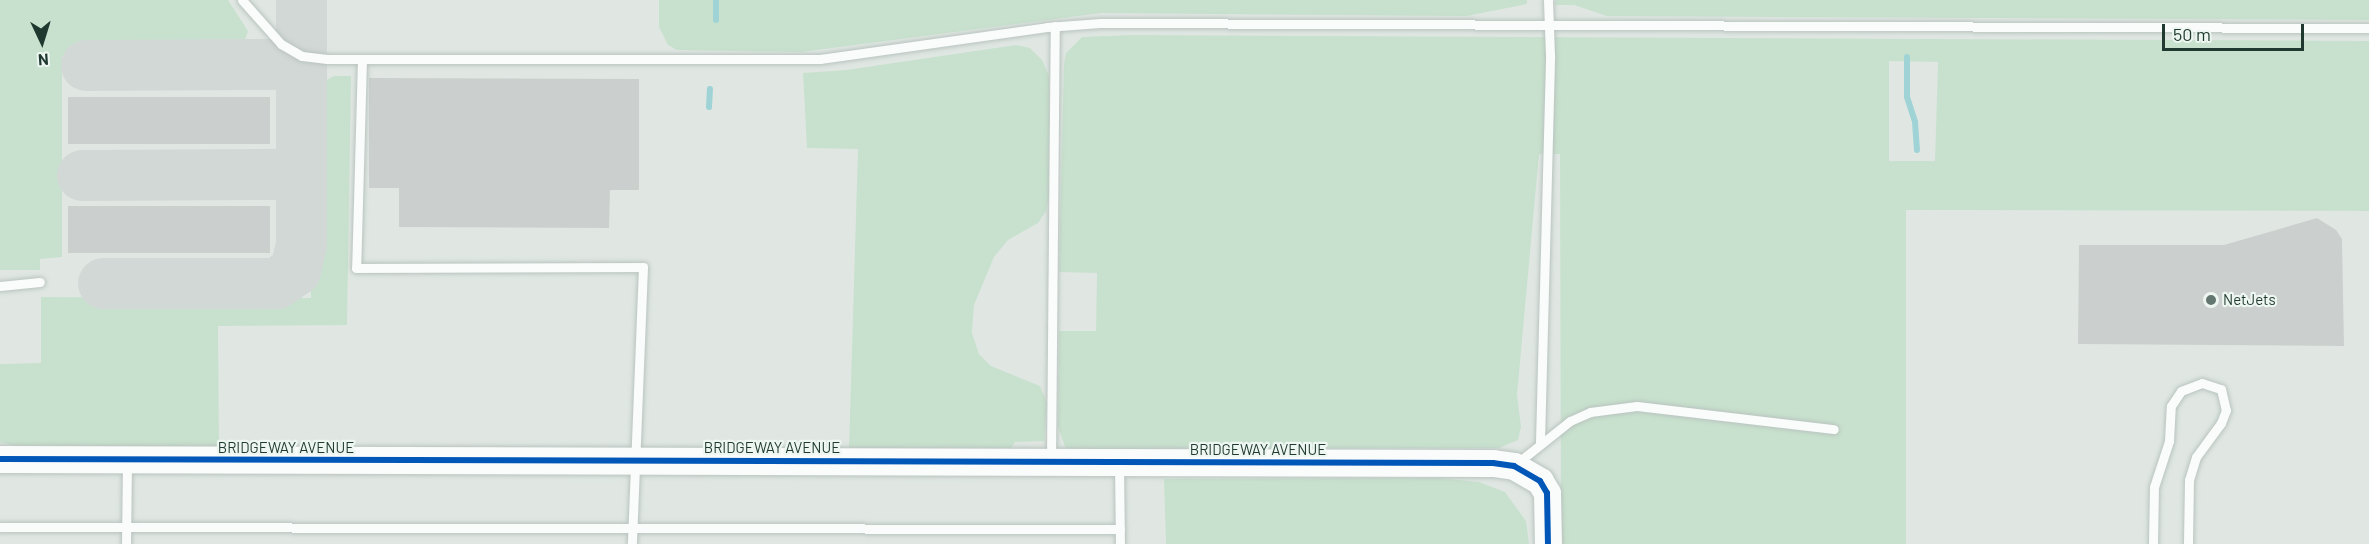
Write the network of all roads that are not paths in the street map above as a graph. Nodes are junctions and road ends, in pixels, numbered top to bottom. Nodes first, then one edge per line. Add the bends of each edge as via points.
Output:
1 (242, 0) edge
2 (1548, 0) edge
3 (1549, 24) junction
4 (1055, 26) junction
5 (2369, 28) edge
6 (362, 59) junction
7 (40, 282) dead end
8 (0, 286) edge
9 (1834, 429) dead end
10 (1540, 442) junction
11 (0, 459) edge
12 (127, 459) junction
13 (633, 461) junction
14 (1051, 461) junction
15 (1119, 461) junction
16 (1514, 465) junction
17 (632, 526) junction
18 (0, 527) edge
19 (126, 527) junction
20 (1120, 529) junction
21 (126, 544) edge
22 (632, 544) edge
23 (1120, 544) edge
24 (1548, 544) edge
25 (2153, 544) edge
26 (2188, 544) edge

1 - 6 lane via 268,32 302,56
2 - 3 lane
3 - 4 lane
3 - 5 lane
3 - 10 lane
4 - 6 lane via 820,59
4 - 14 lane
6 - 13 lane via 357,268 643,267
7 - 8 lane
9 - 10 lane via 1637,406 1590,412
10 - 16 lane
11 - 12 street, BRIDGEWAY AVENUE
12 - 13 street, BRIDGEWAY AVENUE
12 - 19 lane
13 - 14 street, BRIDGEWAY AVENUE
13 - 17 lane
14 - 15 street, BRIDGEWAY AVENUE
15 - 16 street, BRIDGEWAY AVENUE
15 - 20 lane
16 - 24 street via 1540,481 1547,493
17 - 19 lane
17 - 20 lane
17 - 22 lane
18 - 19 lane
19 - 21 lane
20 - 23 lane
25 - 26 lane via 2154,487 2169,441 2170,406 2181,391 2202,383 2221,389 2226,410 2196,457 2189,480

